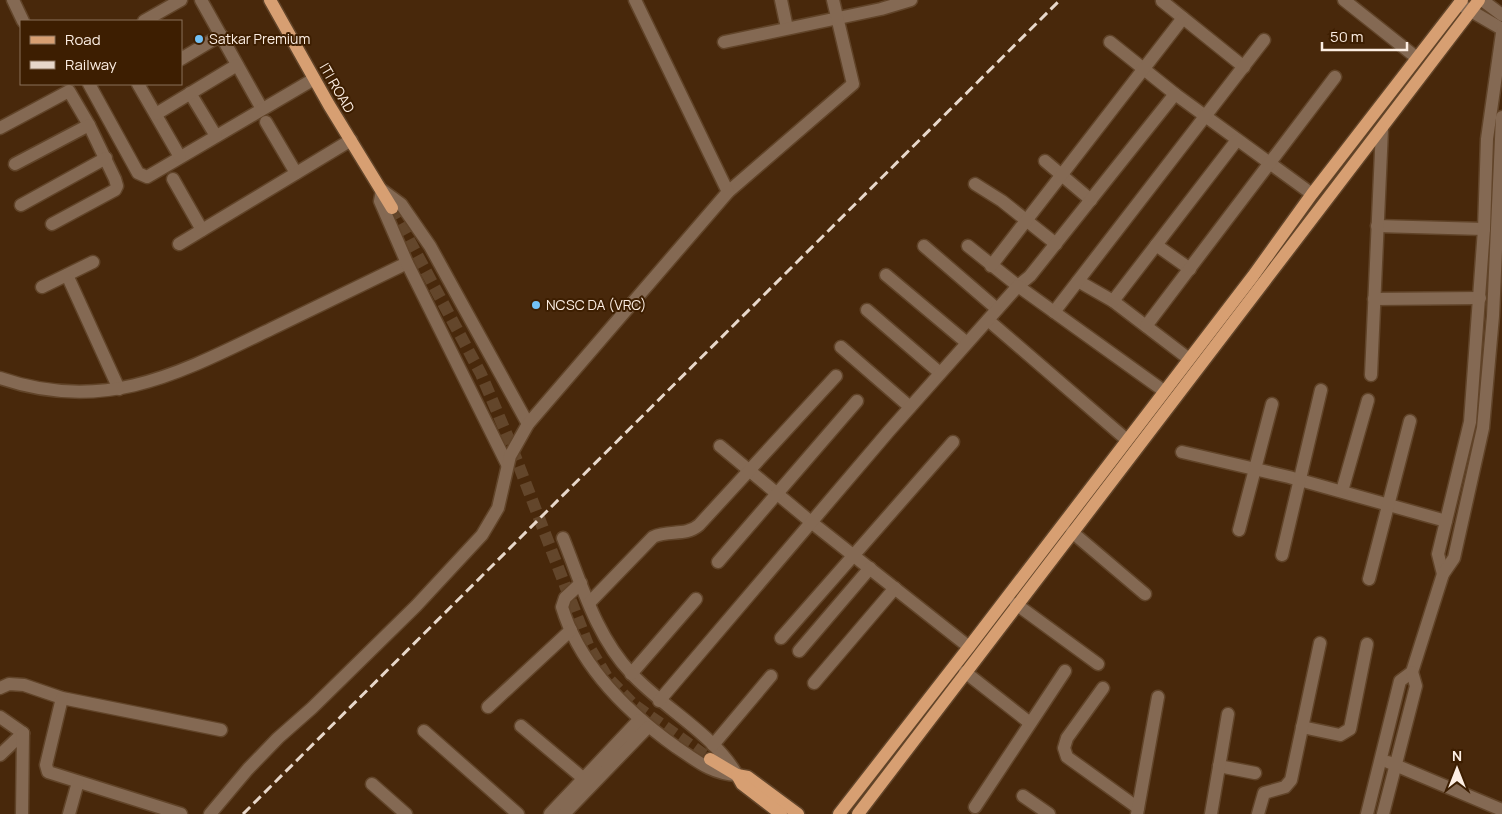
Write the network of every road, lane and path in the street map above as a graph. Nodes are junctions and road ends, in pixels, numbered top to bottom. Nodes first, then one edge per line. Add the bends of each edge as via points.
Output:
1 (13, 0) edge
2 (181, 0) edge
3 (201, 0) edge
4 (270, 0) edge
5 (635, 0) edge
6 (781, 0) edge
7 (833, 0) edge
8 (911, 0) edge
9 (1344, 0) edge
10 (1481, 0) edge
11 (1162, 1) edge
12 (1461, 2) edge
13 (1471, 11) junction
14 (1502, 15) edge
15 (837, 17) junction
16 (1183, 18) junction
17 (23, 20) edge
18 (150, 20) edge
19 (787, 28) junction
20 (1502, 29) edge
21 (1502, 33) edge
22 (221, 35) junction
23 (1264, 40) dead end
24 (724, 42) dead end
25 (1110, 42) dead end
26 (182, 58) edge
27 (1417, 58) junction
28 (237, 65) junction
29 (1244, 67) junction
30 (1143, 68) junction
31 (1335, 77) dead end
32 (314, 78) junction
33 (91, 85) edge
34 (141, 85) edge
35 (57, 89) edge
36 (190, 94) junction
37 (1175, 94) junction
38 (262, 109) junction
39 (156, 114) junction
40 (1206, 117) junction
41 (1502, 117) edge
42 (266, 122) dead end
43 (89, 125) junction
44 (0, 128) edge
45 (1382, 129) junction
46 (216, 136) junction
47 (350, 140) junction
48 (1237, 140) junction
49 (180, 157) junction
50 (106, 158) junction
51 (1045, 161) dead end
52 (1269, 163) junction
53 (15, 164) dead end
54 (296, 173) junction
55 (1063, 176) junction
56 (173, 179) dead end
57 (975, 184) dead end
58 (382, 190) junction
59 (728, 192) junction
60 (1312, 194) junction
61 (1091, 200) junction
62 (21, 205) dead end
63 (392, 208) tunnel mouth
64 (1028, 221) junction
65 (52, 224) dead end
66 (1377, 226) junction
67 (1484, 229) junction
68 (202, 230) junction
69 (180, 244) dead end
70 (1056, 244) junction
71 (1156, 245) junction
72 (924, 246) dead end
73 (968, 246) dead end
74 (94, 262) dead end
75 (407, 263) junction
76 (991, 266) junction
77 (1190, 269) junction
78 (67, 275) junction
79 (886, 275) dead end
80 (1078, 281) junction
81 (1018, 286) junction
82 (42, 288) dead end
83 (1480, 298) junction
84 (1374, 299) junction
85 (1113, 301) junction
86 (997, 309) junction
87 (866, 310) dead end
88 (1054, 312) junction
89 (988, 320) junction
90 (1146, 326) junction
91 (967, 344) junction
92 (841, 346) dead end
93 (1189, 359) junction
94 (940, 373) junction
95 (1371, 375) dead end
96 (836, 376) dead end
97 (0, 378) edge
98 (119, 389) junction
99 (1321, 390) dead end
100 (1164, 391) junction
101 (1368, 400) dead end
102 (857, 401) dead end
103 (1272, 404) dead end
104 (910, 408) junction
105 (1410, 421) dead end
106 (528, 424) junction
107 (1127, 440) junction
108 (953, 442) dead end
109 (720, 446) dead end
110 (1182, 452) dead end
111 (507, 464) junction
112 (1256, 469) junction
113 (749, 470) junction
114 (1300, 480) junction
115 (1342, 492) junction
116 (778, 494) junction
117 (1388, 504) junction
118 (1446, 521) junction
119 (811, 522) junction
120 (1239, 530) dead end
121 (1072, 532) junction
122 (563, 538) dead end
123 (853, 555) junction
124 (1282, 555) dead end
125 (718, 562) dead end
126 (870, 568) junction
127 (1443, 574) junction
128 (1369, 578) dead end
129 (581, 582) junction
130 (895, 588) junction
131 (1145, 594) dead end
132 (696, 599) dead end
133 (589, 603) junction
134 (1016, 604) junction
135 (571, 630) junction
136 (781, 638) dead end
137 (1320, 643) dead end
138 (1368, 644) dead end
139 (970, 647) junction
140 (799, 651) dead end
141 (1098, 664) dead end
142 (1065, 670) dead end
143 (965, 672) junction
144 (1412, 672) junction
145 (631, 674) junction
146 (771, 676) dead end
147 (814, 683) dead end
148 (0, 688) edge
149 (1103, 688) dead end
150 (1158, 697) dead end
151 (62, 698) junction
152 (659, 701) junction
153 (488, 707) dead end
154 (1228, 714) dead end
155 (0, 717) edge
156 (643, 723) junction
157 (1030, 723) junction
158 (521, 726) dead end
159 (1302, 727) junction
160 (222, 730) dead end
161 (424, 731) dead end
162 (23, 733) junction
163 (713, 745) junction
164 (0, 755) edge
165 (710, 758) tunnel mouth
166 (1381, 759) junction
167 (1395, 765) junction
168 (1219, 766) junction
169 (1255, 773) dead end
170 (737, 775) junction
171 (584, 779) junction
172 (78, 782) junction
173 (372, 784) dead end
174 (1023, 796) dead end
175 (975, 807) dead end
176 (1502, 810) edge
177 (1137, 811) edge
178 (22, 814) edge
179 (69, 814) edge
180 (181, 814) edge
181 (210, 814) edge
182 (406, 814) edge
183 (518, 814) edge
184 (550, 814) edge
185 (564, 814) edge
186 (781, 814) edge
187 (798, 814) edge
188 (839, 814) edge
189 (858, 814) edge
190 (1049, 814) edge
191 (1211, 814) edge
192 (1258, 814) edge
193 (1367, 814) edge
194 (1383, 814) edge

1 - 17 street
2 - 18 street
3 - 22 street
4 - 32 main road, ITI ROAD
5 - 59 street
6 - 19 street
7 - 15 street
8 - 15 street
9 - 27 street
10 - 13 main road
10 - 14 street
11 - 16 street
12 - 13 street
12 - 27 main road
13 - 20 street
13 - 45 main road
15 - 19 street
15 - 59 street via 853,84
16 - 29 street
16 - 30 street
19 - 24 street
21 - 67 street via 1487,131
22 - 26 street
22 - 28 street
23 - 29 street
25 - 30 street
27 - 60 main road
28 - 36 street
28 - 38 street
29 - 40 street
30 - 37 street
30 - 55 street
31 - 52 street
32 - 38 street
32 - 47 main road, ITI ROAD
33 - 49 street via 142,176 147,177
34 - 39 street
35 - 43 street via 69,91
35 - 44 street
36 - 39 street
36 - 46 street
37 - 40 street
37 - 61 street
38 - 46 street
39 - 49 street
40 - 48 street
40 - 80 street
41 - 127 street via 1493,316 1483,428 1454,558
42 - 54 street
43 - 50 street
43 - 53 street
45 - 66 street
45 - 121 main road
46 - 49 street
47 - 54 street
47 - 58 main road, ITI ROAD
48 - 52 street
48 - 71 street
50 - 62 street
50 - 65 street via 117,186 115,190
51 - 55 street
52 - 60 street
52 - 77 street
54 - 68 street
55 - 61 street
55 - 64 street
56 - 68 street
57 - 64 street
58 - 63 main road, ITI ROAD
58 - 75 street via 380,201
58 - 106 street via 401,204 430,246
59 - 106 street
60 - 93 main road
61 - 70 street
64 - 70 street
64 - 76 street
66 - 67 street
66 - 84 street
67 - 83 street
68 - 69 street
70 - 81 street
71 - 77 street
71 - 85 street
72 - 86 street
73 - 76 street
74 - 78 street
75 - 98 street via 191,368
75 - 111 street
76 - 81 street
77 - 90 street
78 - 82 street
78 - 98 street
79 - 91 street
80 - 85 street
80 - 88 street
81 - 86 street
81 - 88 street
83 - 84 street
83 - 118 street via 1470,422
84 - 95 street
85 - 90 street
86 - 89 street
87 - 94 street
88 - 100 street
89 - 91 street
89 - 107 street
90 - 93 street
91 - 94 street
92 - 104 street
93 - 100 main road
94 - 104 street
96 - 113 street
97 - 98 street via 30,389 68,394
99 - 114 street
100 - 107 main road
101 - 115 street
102 - 116 street
103 - 112 street
104 - 119 street
105 - 117 street
106 - 111 street
107 - 139 main road
108 - 123 street
109 - 113 street
110 - 112 street
111 - 181 street via 498,508 482,535 416,606 248,769
112 - 114 street
112 - 120 street
113 - 116 street
113 - 133 street via 694,529 653,537
114 - 115 street
114 - 124 street
115 - 117 street
116 - 119 street
116 - 125 street
117 - 118 street
117 - 128 street
118 - 127 street via 1438,554
119 - 123 street
119 - 152 street
121 - 131 street
121 - 134 main road
122 - 129 street
123 - 126 street
123 - 136 street
126 - 130 street
126 - 140 street
127 - 144 street
129 - 133 street
129 - 135 street via 562,602
130 - 139 street
130 - 147 street
132 - 145 street
133 - 145 street via 606,643
134 - 141 street
134 - 143 main road
135 - 153 street
135 - 156 street via 594,670
137 - 159 street
138 - 159 street via 1350,729 1340,735
139 - 188 main road
142 - 157 street
143 - 157 street
143 - 189 main road
144 - 166 street via 1400,681
144 - 167 street via 1416,686
145 - 152 street
146 - 163 street
148 - 151 street via 9,684 24,685
149 - 177 street via 1067,738 1065,753
150 - 177 street
151 - 160 street
151 - 172 street via 46,769 52,775
152 - 163 street
154 - 168 street
155 - 162 street
156 - 170 street via 720,774
156 - 171 street
156 - 185 street
157 - 175 street
158 - 171 street
159 - 192 street via 1291,780 1285,787 1264,793
161 - 183 street
162 - 164 street
162 - 178 street
163 - 170 street via 728,758
165 - 170 main road
166 - 167 street
166 - 193 street
167 - 176 street
167 - 194 street
168 - 169 street
168 - 191 street
170 - 186 main road via 742,784
170 - 187 main road via 748,778
171 - 184 street
172 - 179 street
172 - 180 street
173 - 182 street
174 - 190 street

